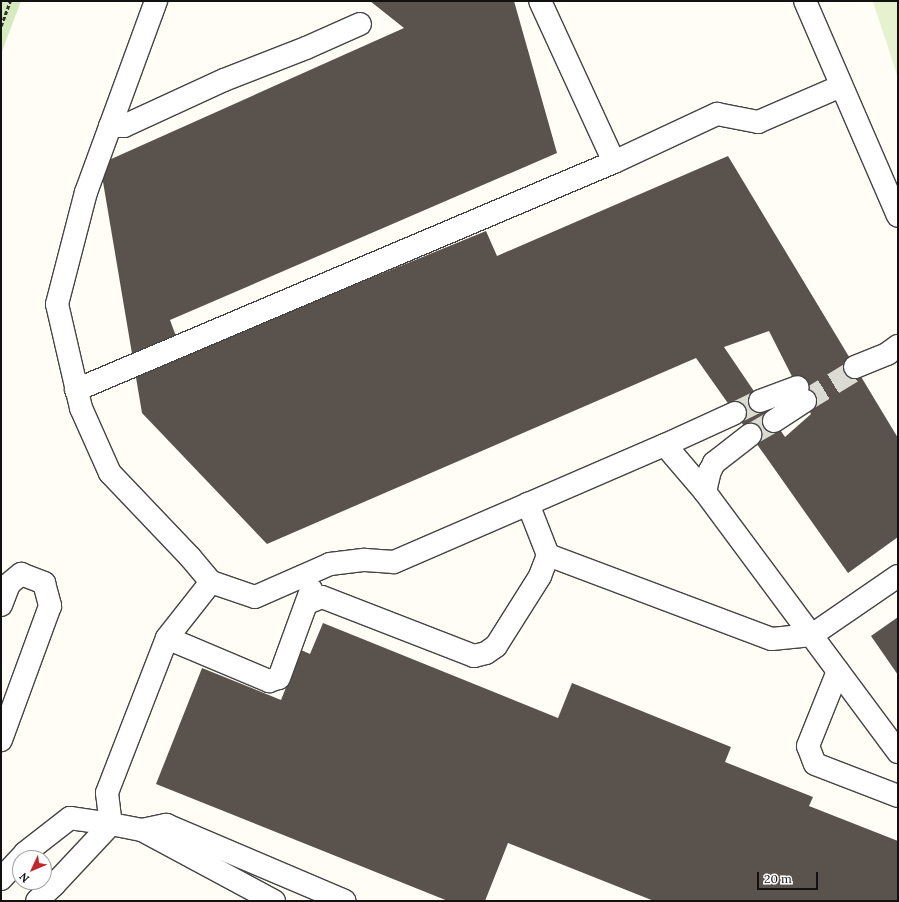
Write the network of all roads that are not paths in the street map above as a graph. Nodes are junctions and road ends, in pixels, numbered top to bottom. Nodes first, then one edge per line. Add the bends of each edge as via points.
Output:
1 (156, 1) edge
2 (540, 1) edge
3 (805, 1) edge
4 (360, 24) dead end
5 (841, 86) junction
6 (110, 126) junction
7 (614, 162) junction
8 (898, 216) edge
9 (894, 357) edge
10 (860, 367) tunnel mouth
11 (76, 390) junction
12 (760, 401) tunnel mouth
13 (735, 413) tunnel mouth
14 (774, 420) tunnel mouth
15 (750, 435) tunnel mouth
16 (665, 445) junction
17 (705, 492) junction
18 (528, 504) junction
19 (548, 555) junction
20 (319, 569) junction
21 (898, 576) edge
22 (211, 582) junction
23 (306, 603) junction
24 (1, 605) edge
25 (812, 636) junction
26 (167, 638) junction
27 (838, 671) junction
28 (1, 740) edge
29 (897, 748) edge
30 (898, 796) edge
31 (111, 824) junction
32 (142, 830) junction
33 (1, 879) edge
34 (37, 901) edge
35 (274, 901) edge
36 (345, 901) edge

1 - 6 lane
2 - 7 lane
3 - 5 lane
4 - 6 lane via 224,80 124,126
5 - 7 lane via 758,122 716,114
5 - 8 lane
6 - 11 lane via 86,192 57,304
7 - 11 lane
9 - 10 lane
11 - 22 lane via 81,408 110,473
12 - 14 lane via 802,394
13 - 16 lane
15 - 17 lane via 714,463
16 - 17 lane
16 - 18 lane
17 - 25 lane
18 - 19 lane
18 - 20 lane via 394,562 365,560 330,564
19 - 23 lane via 540,576 496,646 486,653 474,656 322,597
19 - 25 lane via 772,639
20 - 22 lane via 255,597
20 - 23 lane
21 - 25 lane
22 - 26 lane
23 - 26 lane via 279,678 270,681
24 - 28 lane via 10,584 21,574 44,583 50,606
25 - 27 lane
26 - 31 lane via 107,793
27 - 29 lane
27 - 30 lane via 808,746 815,764
31 - 32 lane
31 - 33 lane via 70,818 25,853
31 - 34 lane
32 - 35 lane
32 - 36 lane via 166,825

